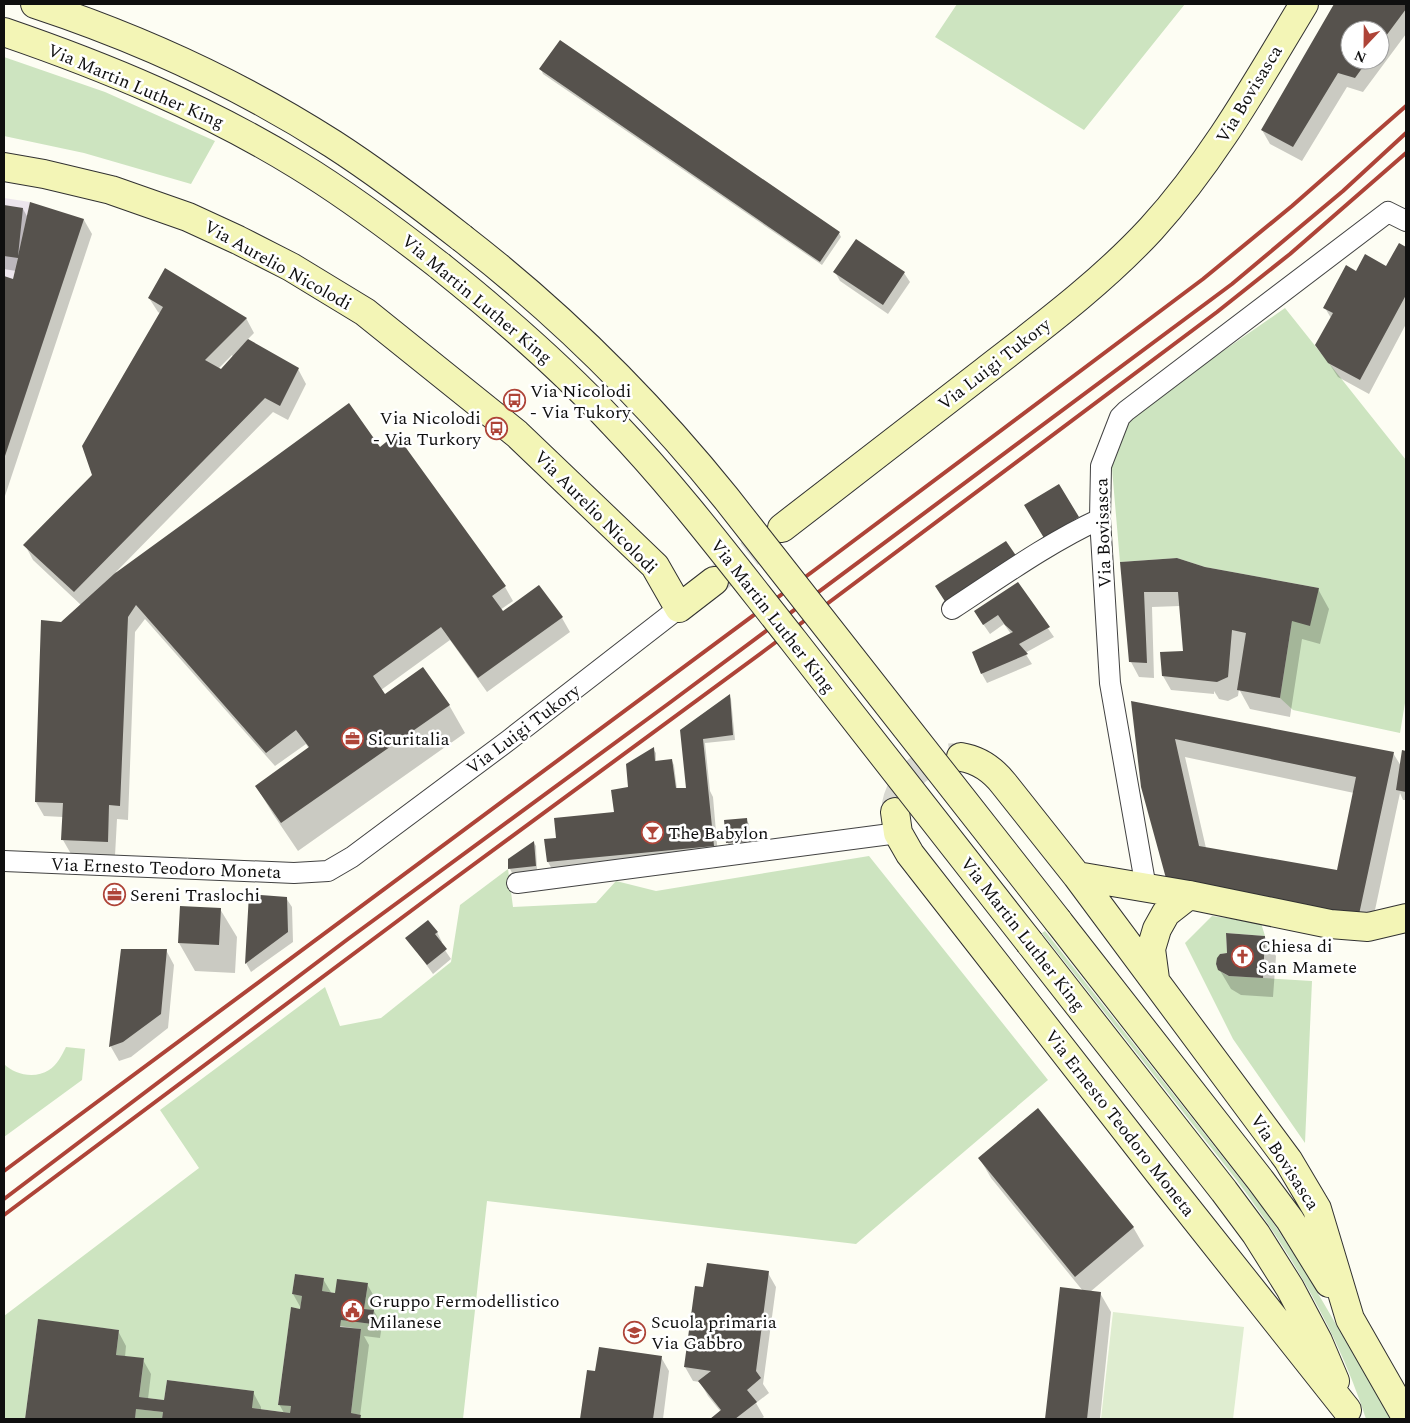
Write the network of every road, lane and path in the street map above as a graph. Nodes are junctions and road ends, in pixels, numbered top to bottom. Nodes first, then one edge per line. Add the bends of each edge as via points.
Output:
1 (35, 4) edge
2 (1304, 4) edge
3 (4, 32) edge
4 (4, 167) edge
5 (1190, 182) joint
6 (1406, 222) edge
7 (1100, 519) junction
8 (782, 528) tunnel mouth
9 (714, 581) tunnel mouth
10 (679, 608) junction
11 (952, 609) dead end
12 (961, 757) tunnel mouth
13 (897, 823) joint
14 (4, 861) edge
15 (328, 871) joint
16 (1077, 876) junction
17 (517, 883) dead end
18 (1146, 888) junction
19 (1190, 895) junction
20 (1406, 918) edge
21 (1155, 979) junction
22 (1350, 1319) junction
23 (1349, 1414) edge
24 (1406, 1416) edge

1 - 22 street, Via Martin Luther King, bridge via 134,42 232,87 326,140 462,238 572,331 626,384 726,498 1279,1206
2 - 5 street, Via Bovisasca via 1226,132
3 - 23 street, Via Martin Luther King, bridge via 139,83 234,128 297,164 440,266 495,310 604,412 725,554 1256,1234 1305,1315
4 - 10 street, Via Aurelio Nicolodi via 111,190 188,217 291,267 365,312 517,434 654,566
5 - 8 street, Via Luigi Tukory via 1133,248 1064,309
6 - 7 street, Via Bovisasca via 1388,212 1126,411 1120,417 1101,466
7 - 11 street via 1033,555
7 - 18 street, Via Bovisasca via 1110,683
9 - 10 street, Via Luigi Tukory
10 - 15 street, Via Luigi Tukory via 360,851
12 - 16 street, Via Bovisasca via 982,763 997,775
13 - 17 street, Via Ernesto Teodoro Moneta
13 - 23 street, Via Ernesto Teodoro Moneta via 904,846 922,870
14 - 15 street, Via Ernesto Teodoro Moneta via 294,873
16 - 18 street
16 - 21 street, Via Bovisasca
18 - 19 street
19 - 20 street via 1330,924 1368,927
19 - 21 street, Via Bovisasca via 1166,913 1157,929 1151,948
21 - 22 street, Via Bovisasca via 1288,1160 1317,1209
22 - 24 street, Via Bovisasca

